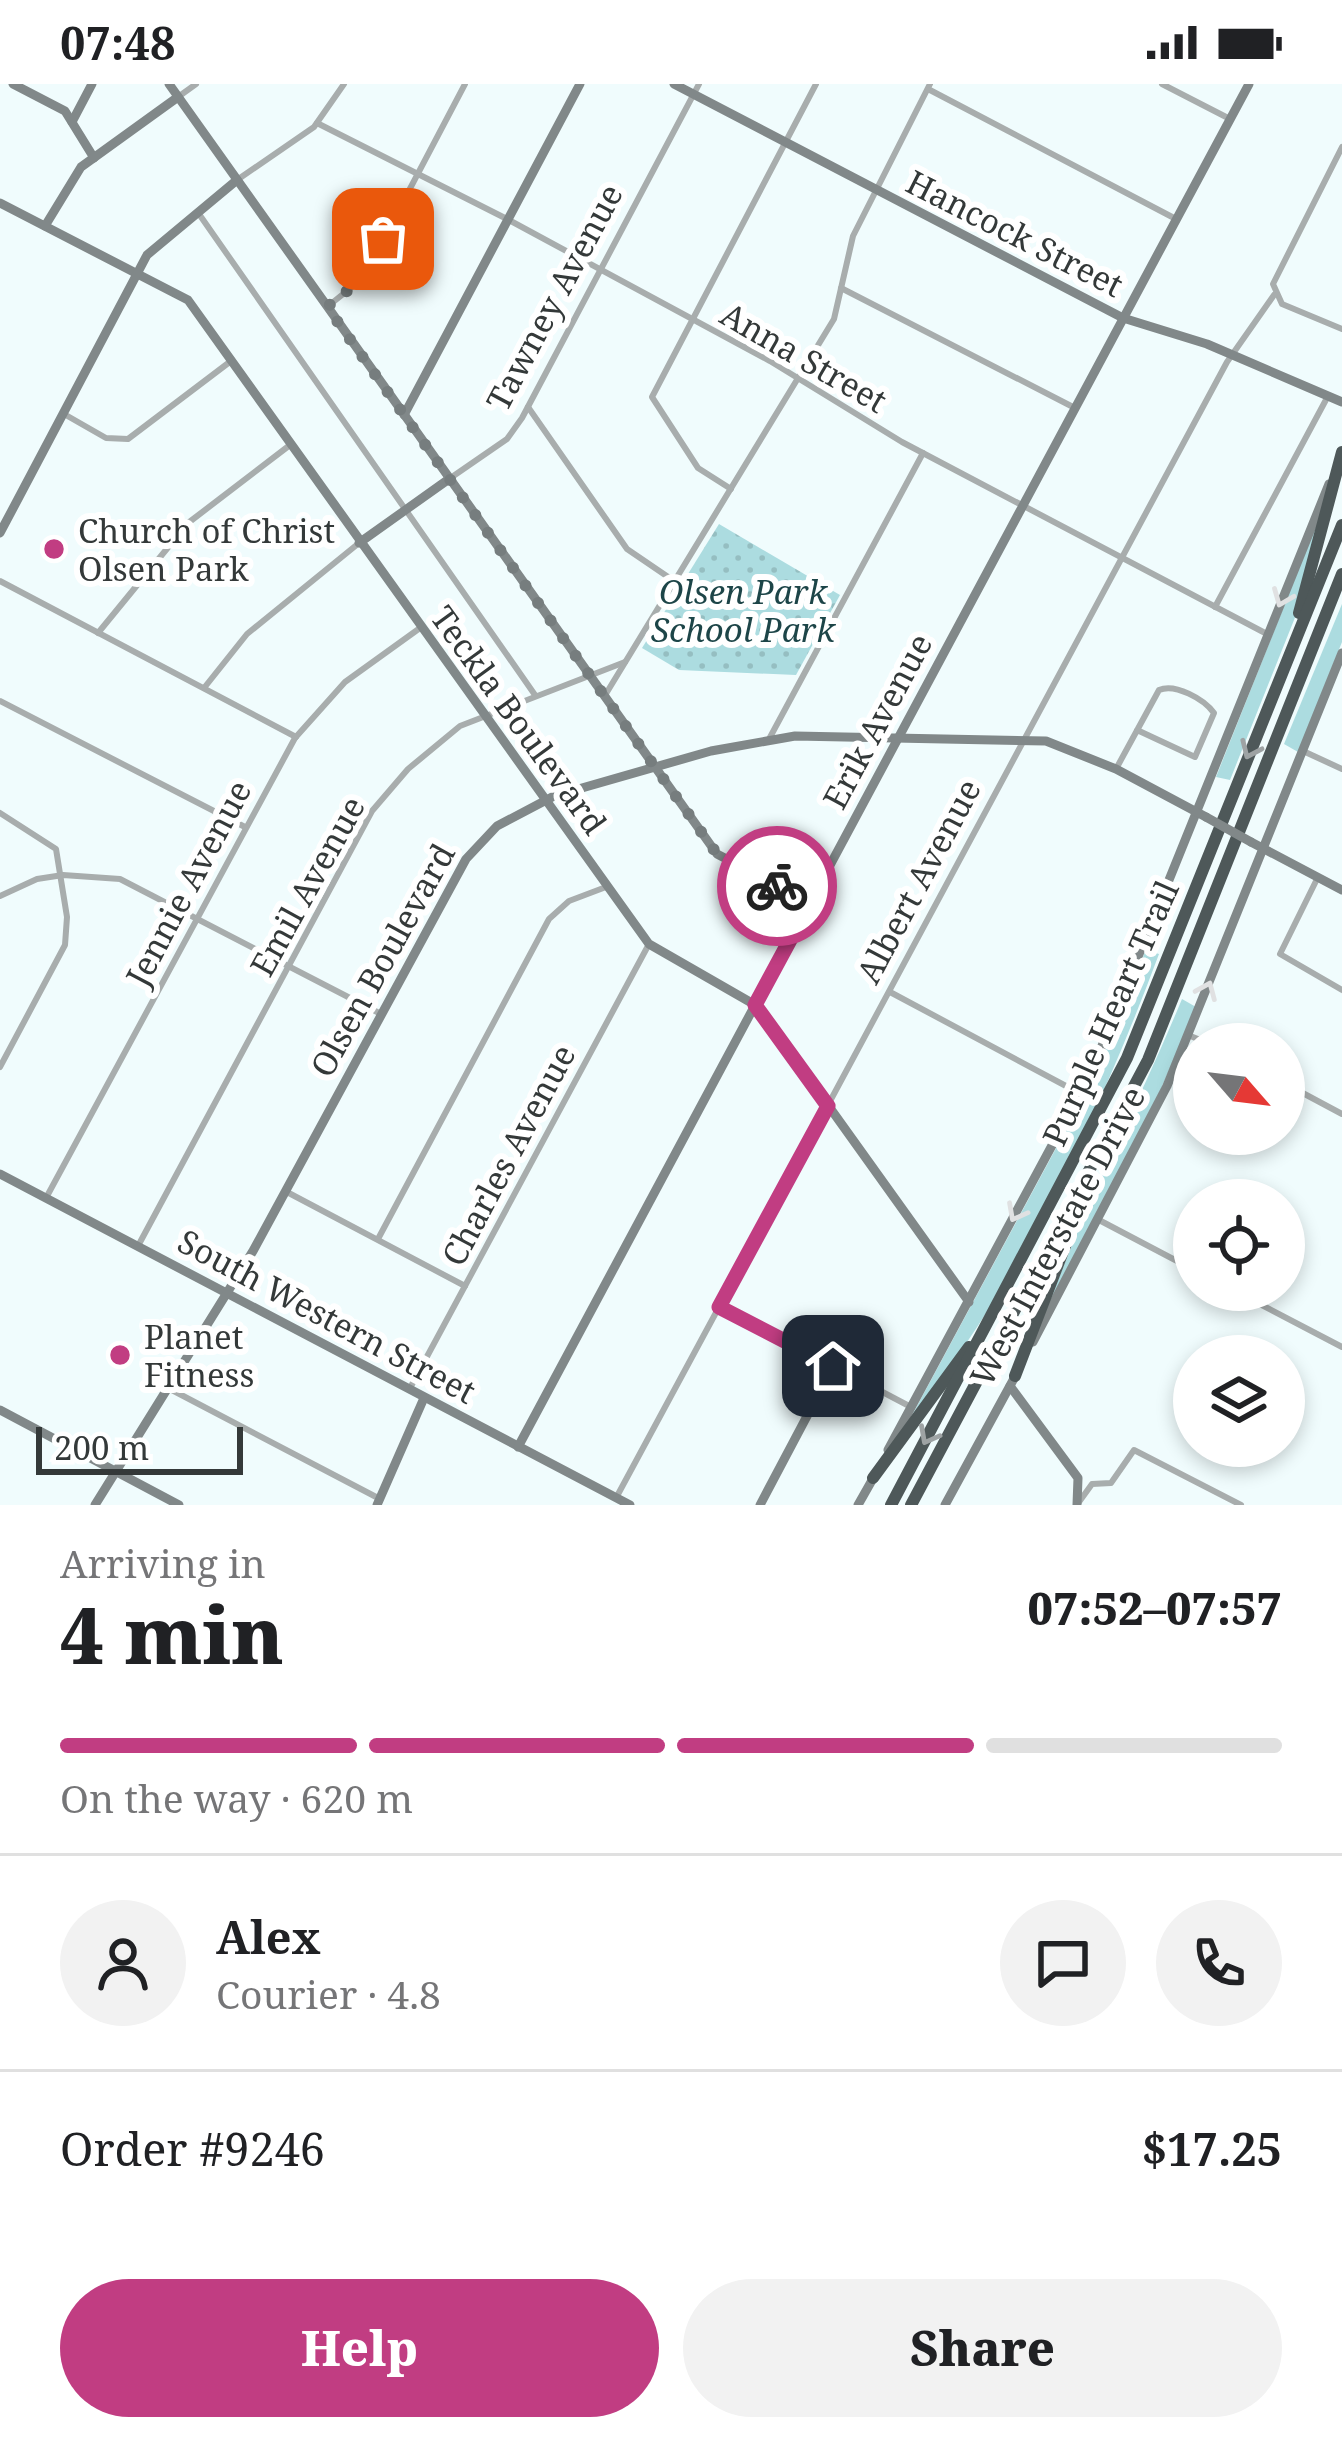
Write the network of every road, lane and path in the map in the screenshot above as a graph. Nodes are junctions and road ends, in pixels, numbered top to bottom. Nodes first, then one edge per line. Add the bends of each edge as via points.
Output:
1 (13, 84) edge
2 (92, 84) edge
3 (169, 84) edge
4 (196, 84) edge
5 (344, 84) edge
6 (465, 84) edge
7 (580, 84) edge
8 (674, 84) edge
9 (816, 84) edge
10 (1162, 84) edge
11 (1249, 84) edge
12 (929, 87) edge
13 (696, 90) edge
14 (178, 97) junction
15 (1230, 119) junction
16 (72, 122) junction
17 (317, 123) junction
18 (784, 143) junction
19 (1342, 147) edge
20 (94, 158) junction
21 (417, 175) junction
22 (237, 181) junction
23 (875, 192) junction
24 (0, 203) edge
25 (197, 211) junction
26 (507, 219) junction
27 (1176, 219) junction
28 (46, 226) junction
29 (599, 272) junction
30 (137, 274) junction
31 (841, 288) junction
32 (1274, 296) junction
33 (327, 307) junction
34 (690, 319) junction
35 (1123, 319) junction
36 (1342, 329) edge
37 (1233, 356) junction
38 (231, 362) junction
39 (799, 379) junction
40 (1328, 396) junction
41 (1342, 402) edge
42 (528, 406) junction
43 (1075, 408) junction
44 (64, 414) junction
45 (404, 415) junction
46 (290, 445) junction
47 (1342, 451) edge
48 (923, 453) junction
49 (449, 479) junction
50 (731, 489) junction
51 (1023, 505) junction
52 (408, 509) junction
53 (1342, 525) edge
54 (0, 533) edge
55 (359, 543) junction
56 (1123, 558) junction
57 (1342, 574) edge
58 (0, 581) edge
59 (674, 581) junction
60 (1342, 598) edge
61 (1215, 607) junction
62 (420, 628) junction
63 (98, 633) junction
64 (1267, 634) junction
65 (1342, 654) edge
66 (625, 662) junction
67 (1304, 669) junction
68 (589, 675) junction
69 (204, 688) junction
70 (536, 696) junction
71 (604, 697) junction
72 (1273, 698) junction
73 (0, 701) edge
74 (483, 717) junction
75 (1137, 730) junction
76 (296, 737) junction
77 (898, 738) junction
78 (768, 741) junction
79 (1025, 741) junction
80 (1303, 751) junction
81 (655, 768) junction
82 (1342, 769) edge
83 (1116, 770) junction
84 (545, 799) junction
85 (1195, 811) junction
86 (0, 813) edge
87 (245, 827) junction
88 (1264, 848) junction
89 (63, 875) junction
90 (1318, 877) junction
91 (607, 887) junction
92 (1342, 890) edge
93 (0, 896) edge
94 (810, 903) junction
95 (197, 916) junction
96 (649, 944) junction
97 (290, 965) junction
98 (1342, 990) edge
99 (890, 992) junction
100 (755, 1005) junction
101 (381, 1014) junction
102 (1193, 1023) edge
103 (0, 1067) edge
104 (1173, 1069) edge
105 (1081, 1094) junction
106 (1305, 1094) edge
107 (828, 1106) junction
108 (1342, 1114) edge
109 (1094, 1172) junction
110 (4, 1176) edge
111 (285, 1191) junction
112 (0, 1192) edge
113 (46, 1198) junction
114 (1099, 1220) junction
115 (378, 1239) junction
116 (138, 1246) junction
117 (1173, 1259) edge
118 (465, 1286) junction
119 (1006, 1292) junction
120 (226, 1293) junction
121 (968, 1302) junction
122 (719, 1307) junction
123 (1273, 1311) edge
124 (1342, 1347) edge
125 (833, 1366) junction
126 (1012, 1381) junction
127 (169, 1388) junction
128 (409, 1390) junction
129 (424, 1398) junction
130 (911, 1407) junction
131 (0, 1411) edge
132 (518, 1447) junction
133 (1070, 1467) junction
134 (118, 1472) junction
135 (873, 1478) junction
136 (1094, 1483) junction
137 (616, 1498) junction
138 (378, 1502) edge
139 (1078, 1504) edge
140 (95, 1505) edge
141 (179, 1505) edge
142 (630, 1505) edge
143 (760, 1505) edge
144 (858, 1505) edge
145 (891, 1505) edge
146 (911, 1505) edge
147 (945, 1505) edge
148 (1241, 1505) edge

1 - 16 main road
2 - 16 main road
3 - 14 main road
4 - 14 street
5 - 17 street
6 - 21 street
7 - 26 main road
8 - 13 main road, Hancock Street
9 - 18 street
10 - 15 street
11 - 15 main road, Erik Avenue
12 - 23 street
12 - 27 street
13 - 18 main road, Hancock Street
13 - 29 street, Tawney Avenue
14 - 20 main road
14 - 22 main road
15 - 27 main road, Erik Avenue
16 - 20 main road
17 - 21 street, Anna Street
17 - 22 street
18 - 23 main road, Hancock Street
18 - 34 street
19 - 32 street, Albert Avenue via 1277,270
20 - 28 main road
21 - 26 street, Anna Street
21 - 33 street via 363,278
22 - 25 main road
22 - 33 main road
23 - 31 street via 853,236
23 - 35 main road, Hancock Street
24 - 28 main road, Teckla Boulevard
25 - 30 main road
25 - 52 street
26 - 29 street, Anna Street
26 - 45 main road
27 - 35 main road, Erik Avenue
28 - 30 main road, Teckla Boulevard
29 - 34 street, Anna Street
29 - 42 street, Tawney Avenue
30 - 38 main road, Teckla Boulevard via 188,301
30 - 44 main road
31 - 39 street via 834,319
31 - 43 street
32 - 36 street
32 - 37 street, Albert Avenue
33 - 45 main road
34 - 39 street, Anna Street
34 - 50 street via 652,397 698,468
35 - 37 main road, Hancock Street
35 - 43 main road, Erik Avenue
37 - 40 main road, Hancock Street
37 - 56 street, Albert Avenue
38 - 44 street via 128,439 106,438
38 - 46 main road, Teckla Boulevard
39 - 48 street, Anna Street
39 - 50 street
40 - 41 main road, Hancock Street
40 - 61 street
42 - 49 street, Tawney Avenue via 506,440
42 - 59 street via 627,549
43 - 51 main road, Erik Avenue
44 - 54 main road
45 - 49 main road
46 - 55 main road, Teckla Boulevard
46 - 63 street via 188,523
47 -> 64 main road, West Interstate Drive
47 - 72 highway
48 - 51 street, Anna Street
48 - 78 street
49 - 52 main road, Tawney Avenue
49 - 68 main road
50 - 59 street
51 - 56 street, Anna Street
51 - 77 main road, Erik Avenue
52 - 55 main road, Tawney Avenue
52 - 70 street
53 - 72 highway, Purple Heart Trail
55 - 62 main road, Teckla Boulevard
55 - 69 street via 247,634
56 - 61 street, Anna Street
56 - 79 street, Albert Avenue
57 - 67 highway, Purple Heart Trail
58 - 63 street
59 - 66 street
60 - 67 highway
61 - 64 street, Anna Street
62 - 74 main road, Teckla Boulevard
62 - 76 street, Jennie Avenue via 345,682
63 - 69 street
64 - 85 main road, West Interstate Drive
65 - 80 main road, West Interstate Drive
66 - 68 street, Emil Avenue
66 - 71 street
67 - 109 highway, Purple Heart Trail via 1155,1043
68 - 70 street, Emil Avenue
68 - 71 main road
69 - 76 street
70 - 74 street, Emil Avenue
71 - 81 main road
72 -> 119 highway, Purple Heart Trail via 1127,1058
73 - 87 street
74 - 84 main road, Teckla Boulevard
74 - 97 street, Emil Avenue via 408,769 372,811
75 - 75 street via 1166,686 1214,713 1201,753 1191,758
75 - 83 street
76 - 87 street, Jennie Avenue
77 - 78 main road, Olsen Boulevard
77 - 79 main road, Olsen Boulevard
77 - 94 main road, Erik Avenue
78 - 81 main road, Olsen Boulevard
79 - 83 main road, Olsen Boulevard via 1046,741
79 - 99 street, Albert Avenue
80 - 82 street
80 - 88 main road, West Interstate Drive
81 - 84 main road, Olsen Boulevard
81 - 94 main road via 717,854
83 - 85 main road, Olsen Boulevard
84 - 91 main road, Teckla Boulevard
84 - 101 main road, Olsen Boulevard via 497,826 466,859
85 - 88 main road, Olsen Boulevard, bridge
85 - 105 main road, West Interstate Drive
86 - 89 street via 51,842
87 - 95 street, Jennie Avenue
88 - 90 main road, Olsen Boulevard
102 -> 88 main road, West Interstate Drive
89 - 93 street
89 - 95 street via 120,879
89 - 103 street via 65,945
90 - 92 main road, Olsen Boulevard
90 - 98 street via 1280,954
91 - 96 main road, Teckla Boulevard
91 - 115 street via 569,901 549,919
94 - 100 main road, Erik Avenue
95 - 97 street
95 - 113 street, Jennie Avenue
96 - 100 main road, Teckla Boulevard
96 - 118 street, Charles Avenue
97 - 101 street
97 - 116 street, Emil Avenue
99 - 105 street
99 - 107 street, Albert Avenue
100 - 107 main road, Teckla Boulevard
100 - 132 main road, Erik Avenue
101 - 111 main road, Olsen Boulevard
104 - 114 main road, West Interstate Drive
105 -> 121 main road, West Interstate Drive
106 - 108 street
107 - 121 main road, Teckla Boulevard
107 - 122 main road, Albert Avenue
109 - 126 highway
109 - 146 highway, Purple Heart Trail
110 - 112 main road
110 - 113 main road, South Western Street
111 - 115 street
111 - 120 main road, Olsen Boulevard
113 - 116 main road, South Western Street
114 - 117 street
114 - 126 main road, West Interstate Drive
115 - 118 street
116 - 120 main road, South Western Street
118 - 128 street, Charles Avenue
119 - 135 highway
119 -> 145 highway, Purple Heart Trail
120 - 127 main road, Olsen Boulevard
120 - 128 main road, South Western Street
121 - 130 main road, West Interstate Drive
122 - 125 main road
122 - 137 street, Albert Avenue
123 - 124 street
125 - 130 street
125 - 143 main road
126 - 133 main road
126 - 147 main road, West Interstate Drive
127 - 134 main road, Olsen Boulevard
127 - 138 street
128 - 129 main road, South Western Street
129 - 132 main road, South Western Street
129 - 138 main road
130 - 135 main road, West Interstate Drive
131 - 134 main road
132 - 137 main road, South Western Street
133 - 136 street
133 - 139 main road
134 - 140 main road, Olsen Boulevard
134 - 141 main road
135 - 144 main road, West Interstate Drive
136 - 139 street
136 - 148 street via 1108,1485 1134,1450
137 - 142 main road, South Western Street

